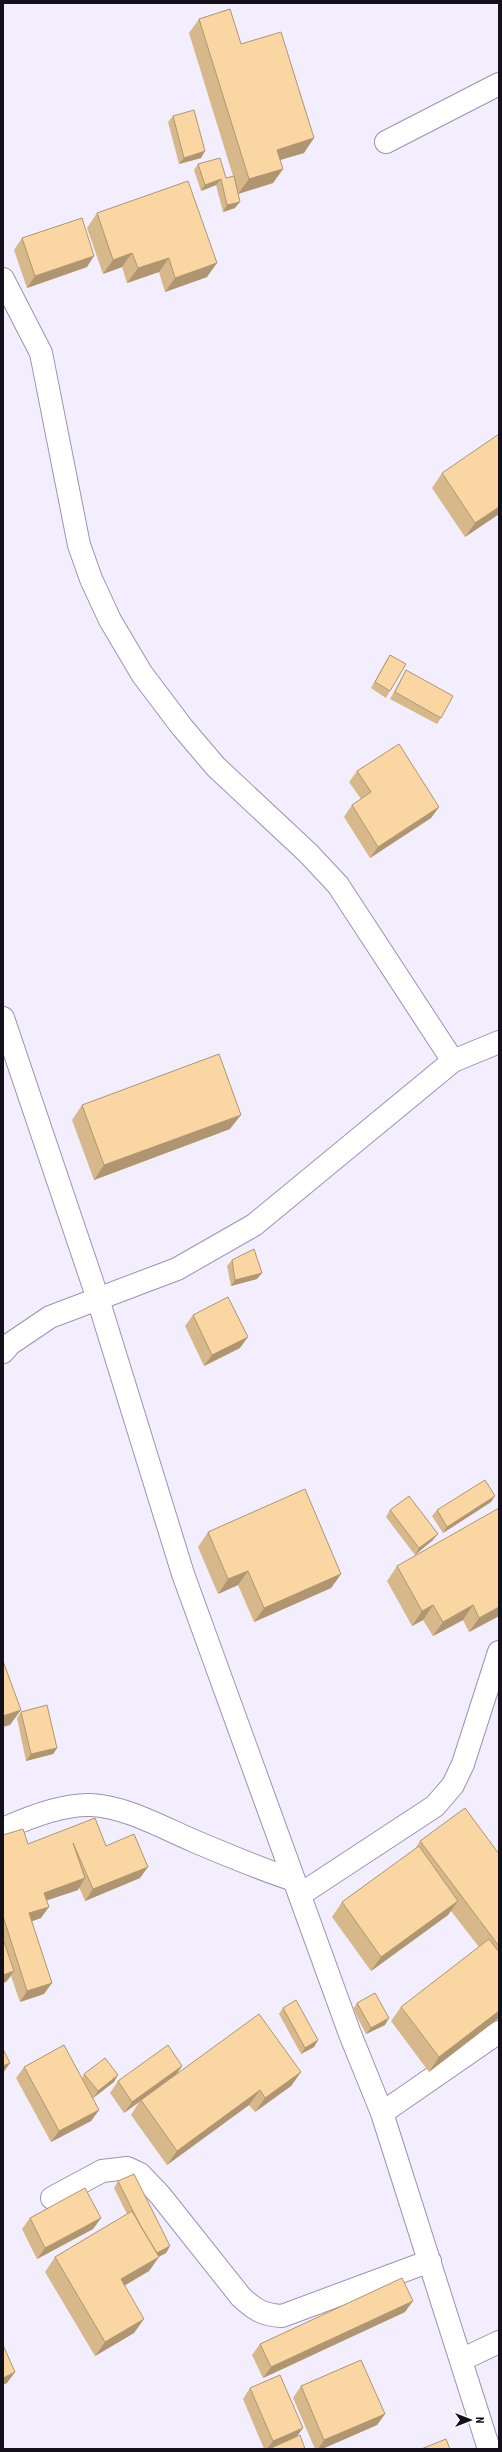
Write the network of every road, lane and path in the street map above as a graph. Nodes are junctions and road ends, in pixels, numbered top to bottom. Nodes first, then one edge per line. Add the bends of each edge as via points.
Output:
1 (499, 84) edge
2 (386, 142) dead end
3 (3, 279) edge
4 (3, 1018) edge
5 (499, 1042) edge
6 (453, 1061) junction
7 (98, 1299) junction
8 (3, 1352) edge
9 (499, 1652) edge
10 (3, 1829) edge
11 (297, 1887) junction
12 (499, 2032) edge
13 (382, 2114) junction
14 (52, 2198) dead end
15 (430, 2261) junction
16 (499, 2342) edge
17 (461, 2360) junction
18 (489, 2449) edge

1 - 2 street
3 - 6 street via 41,353 79,545 110,620 142,674 206,756 338,885
4 - 7 street
5 - 6 street
6 - 7 street via 254,1225 178,1269
7 - 8 street via 50,1317 10,1344
7 - 11 street via 183,1574
9 - 11 street via 463,1764 453,1785 435,1806
10 - 11 street via 34,1815 89,1805 110,1807 135,1815
11 - 13 street
12 - 13 street
13 - 15 street
14 - 15 street via 102,2170 128,2168 140,2174 160,2195 241,2297 266,2315 282,2316
15 - 17 street
16 - 17 street
17 - 18 street

